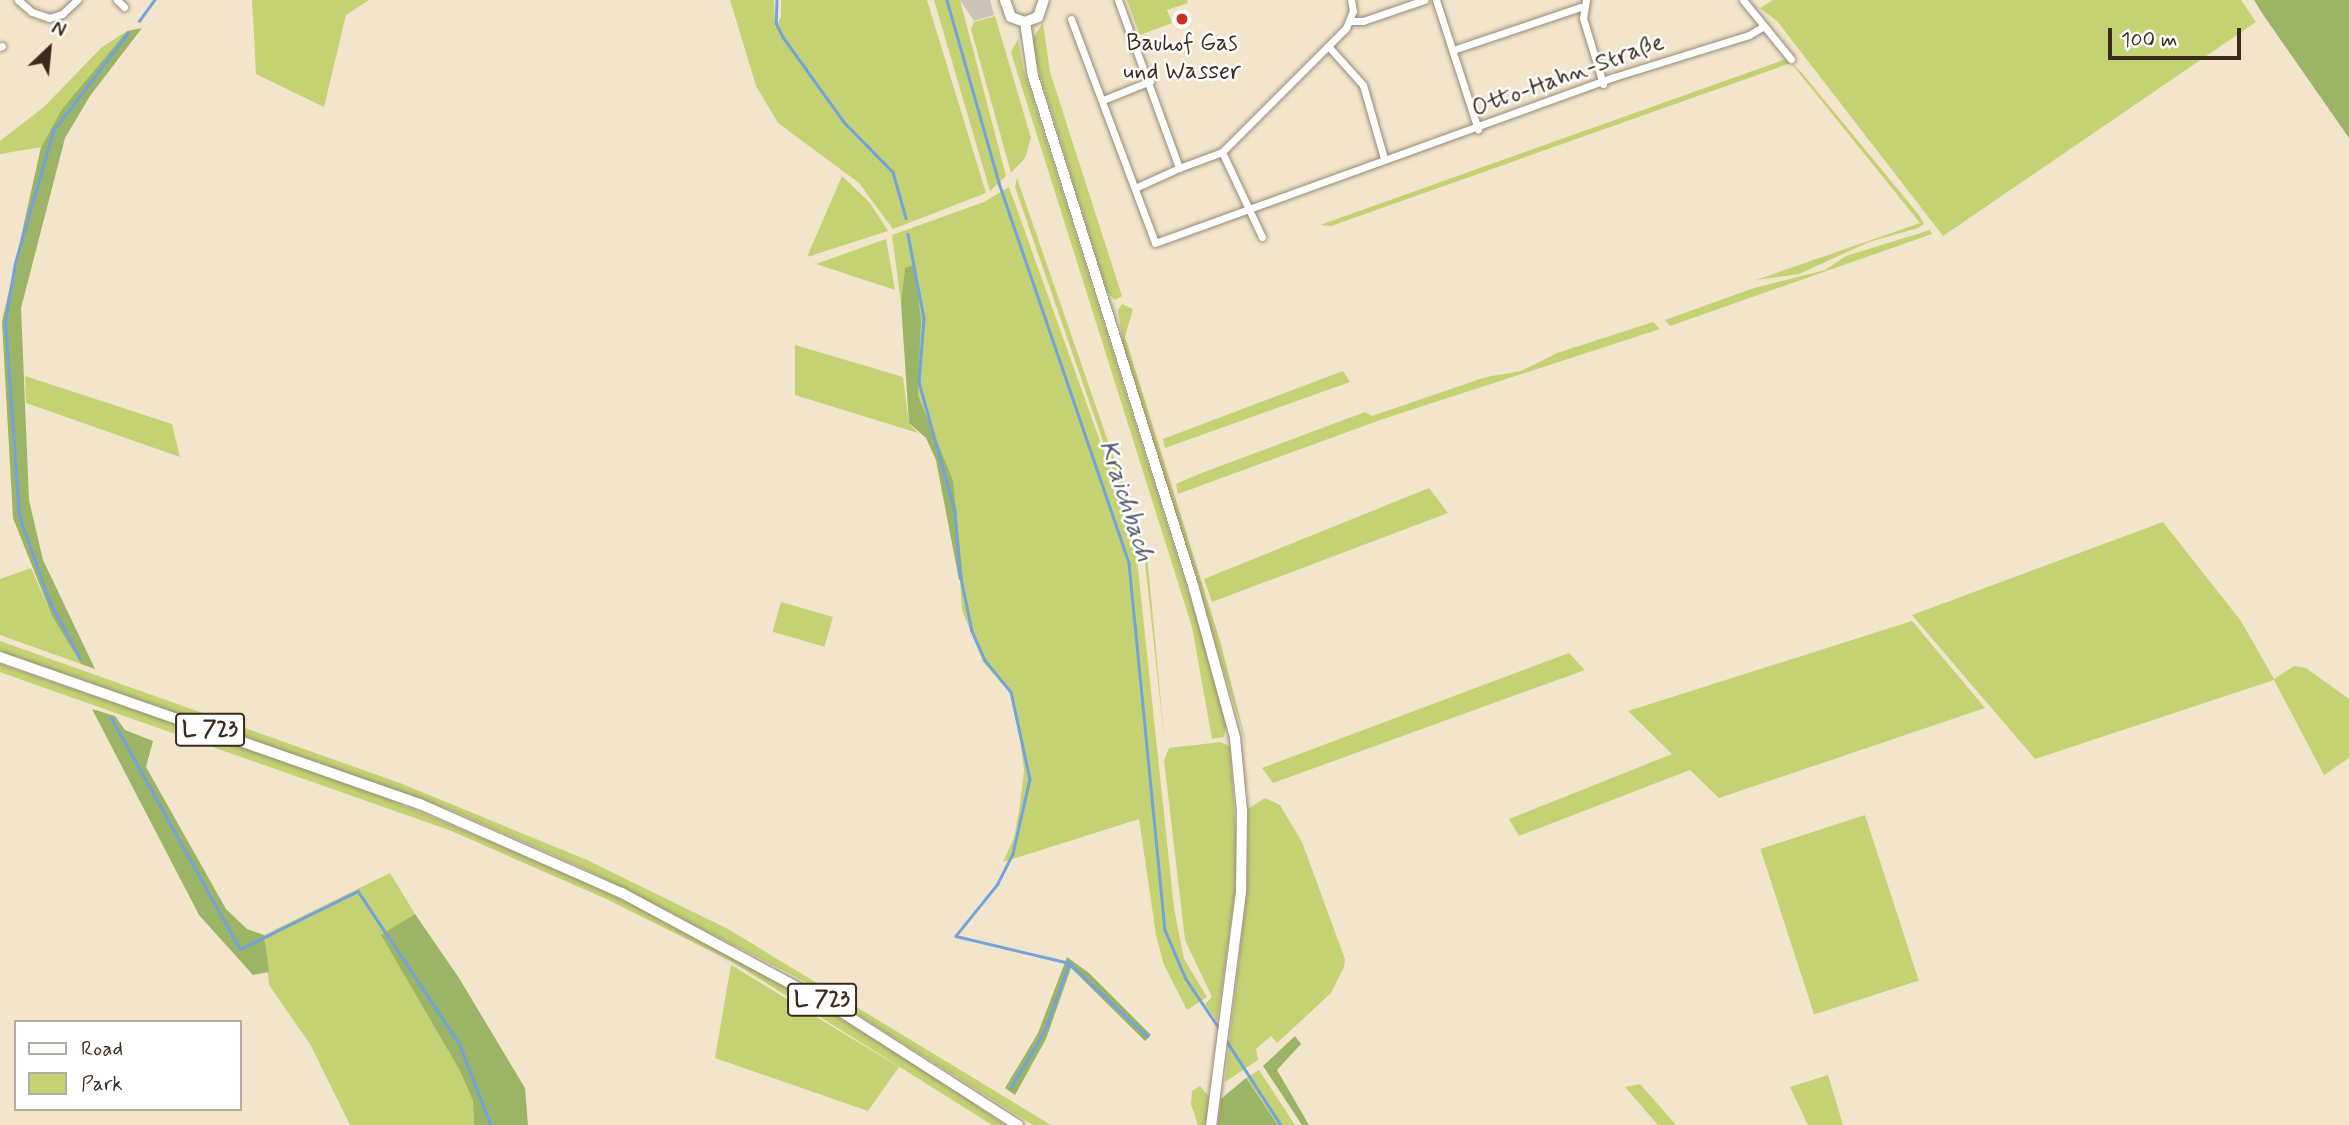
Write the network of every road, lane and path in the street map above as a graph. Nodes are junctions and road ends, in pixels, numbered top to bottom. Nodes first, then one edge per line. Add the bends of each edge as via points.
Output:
1 (18, 0) edge
2 (77, 0) edge
3 (117, 0) edge
4 (1005, 0) edge
5 (1044, 0) edge
6 (1118, 0) edge
7 (1351, 0) edge
8 (1424, 0) edge
9 (1436, 0) edge
10 (1743, 0) edge
11 (1583, 3) edge
12 (124, 7) dead end
13 (1071, 19) dead end
14 (1025, 22) junction
15 (1350, 22) junction
16 (1763, 26) junction
17 (1328, 46) junction
18 (1453, 50) junction
19 (1791, 59) dead end
20 (1150, 81) junction
21 (1603, 84) junction
22 (1103, 100) junction
23 (1478, 130) junction
24 (1223, 152) junction
25 (1384, 158) junction
26 (1179, 168) junction
27 (1135, 188) junction
28 (1248, 208) junction
29 (1262, 237) dead end
30 (0, 657) edge
31 (1018, 1125) edge
32 (1211, 1125) edge

1 - 2 street via 49,18 62,14
3 - 12 street
4 - 14 main road via 1011,17
5 - 14 main road via 1038,17
6 - 20 street
7 - 15 street
8 - 15 street
9 - 18 street
10 - 16 street
11 - 18 street
11 - 21 street
13 - 22 street
14 - 32 main road via 1033,76 1201,611 1236,738 1243,852
15 - 17 street
16 - 19 street
16 - 21 street, Otto-Hahn-Straße via 1749,35
17 - 24 street
17 - 25 street via 1363,85
18 - 23 street
20 - 22 street
20 - 26 street
21 - 23 street, Otto-Hahn-Straße
22 - 27 street
23 - 25 street, Otto-Hahn-Straße
24 - 26 street
24 - 28 street
25 - 28 street, Otto-Hahn-Straße
26 - 27 street
27 - 28 street, Otto-Hahn-Straße via 1155,243
28 - 29 street
30 - 31 main road, L 723 via 408,800 609,887 837,1009

